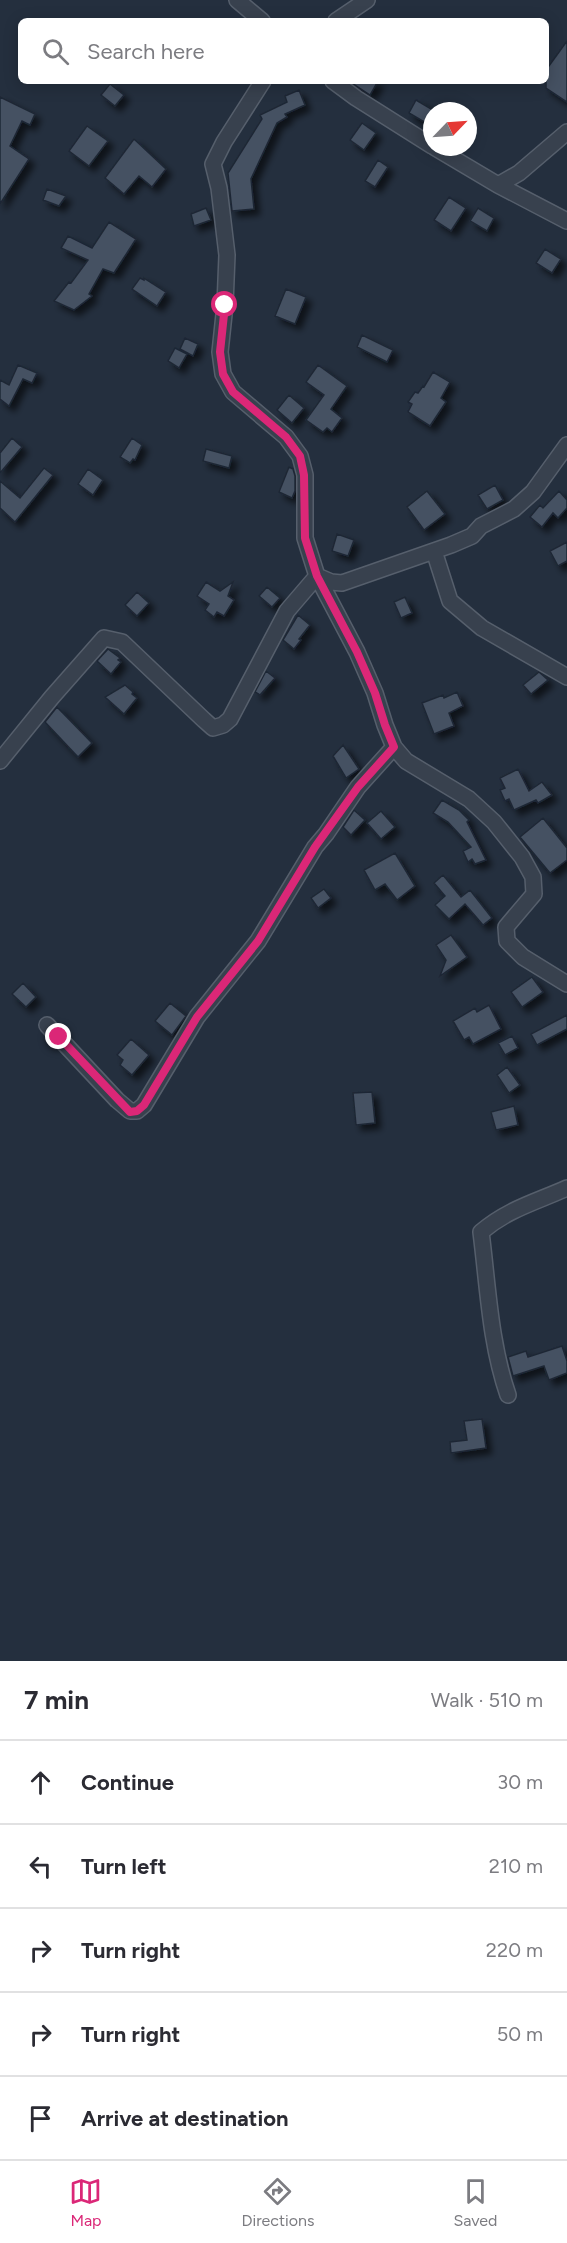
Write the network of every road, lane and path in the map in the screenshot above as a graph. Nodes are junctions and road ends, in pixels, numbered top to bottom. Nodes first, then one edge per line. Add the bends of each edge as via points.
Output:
1 (237, 0) edge
2 (367, 0) edge
3 (258, 18) edge
4 (340, 18) edge
5 (261, 84) edge
6 (337, 84) edge
7 (567, 132) edge
8 (423, 140) edge
9 (450, 156) edge
10 (498, 184) junction
11 (567, 221) edge
12 (567, 445) edge
13 (434, 551) junction
14 (317, 576) junction
15 (567, 677) edge
16 (394, 747) junction
17 (0, 760) edge
18 (567, 984) edge
19 (47, 1025) dead end
20 (567, 1188) edge
21 (508, 1395) dead end

1 - 3 street
2 - 4 street
5 - 14 street via 213,164 226,255 220,352 223,374 233,392 286,437 300,456 305,538
6 - 8 street
7 - 10 street via 519,172
9 - 10 street
10 - 11 street
12 - 13 street via 533,492 514,509 481,526 471,536
13 - 14 street via 342,583
13 - 15 street via 450,601 482,628
14 - 16 street via 357,652
14 - 17 street via 287,611 230,719 223,725 213,728 134,651 122,642 104,638
16 - 18 street via 406,761 469,799 522,857 533,877 534,894 506,927 507,941 522,957
16 - 19 street via 358,787 315,847 264,932 197,1017 137,1111 130,1112 117,1100
20 - 21 street via 520,1206 481,1232 491,1328

